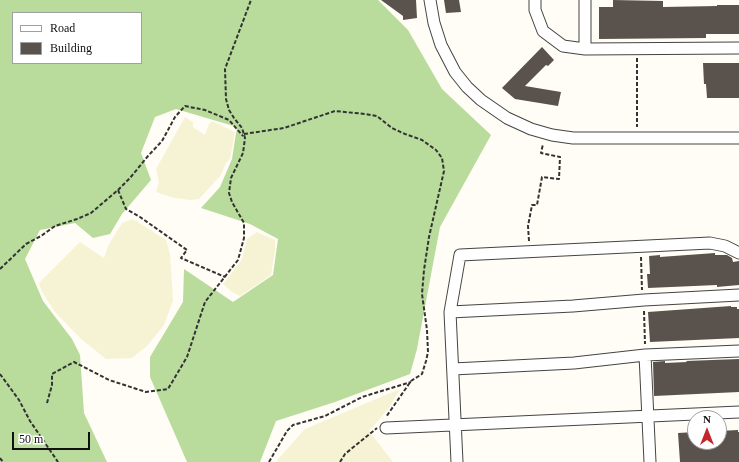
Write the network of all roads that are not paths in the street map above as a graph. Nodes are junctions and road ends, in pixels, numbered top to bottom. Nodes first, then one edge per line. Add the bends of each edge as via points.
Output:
1 (430, 0) edge
2 (535, 0) edge
3 (585, 0) edge
4 (739, 48) edge
5 (586, 49) junction
6 (739, 138) edge
7 (739, 253) edge
8 (739, 296) edge
9 (450, 312) junction
10 (739, 351) edge
11 (645, 355) junction
12 (453, 369) junction
13 (739, 412) edge
14 (648, 417) junction
15 (384, 424) road end
16 (455, 426) junction
17 (457, 462) edge
18 (650, 462) edge

1 - 6 street via 441,45 455,72 481,100 507,118 531,130 573,138
2 - 5 street via 535,10 543,31 563,46
3 - 5 street
4 - 5 street
7 - 9 street via 725,246 710,243 460,256
8 - 9 street
9 - 12 street
10 - 11 street
11 - 12 street via 574,363
11 - 14 street
12 - 16 street
13 - 14 street
14 - 16 street
14 - 18 street
15 - 16 street
16 - 17 street

